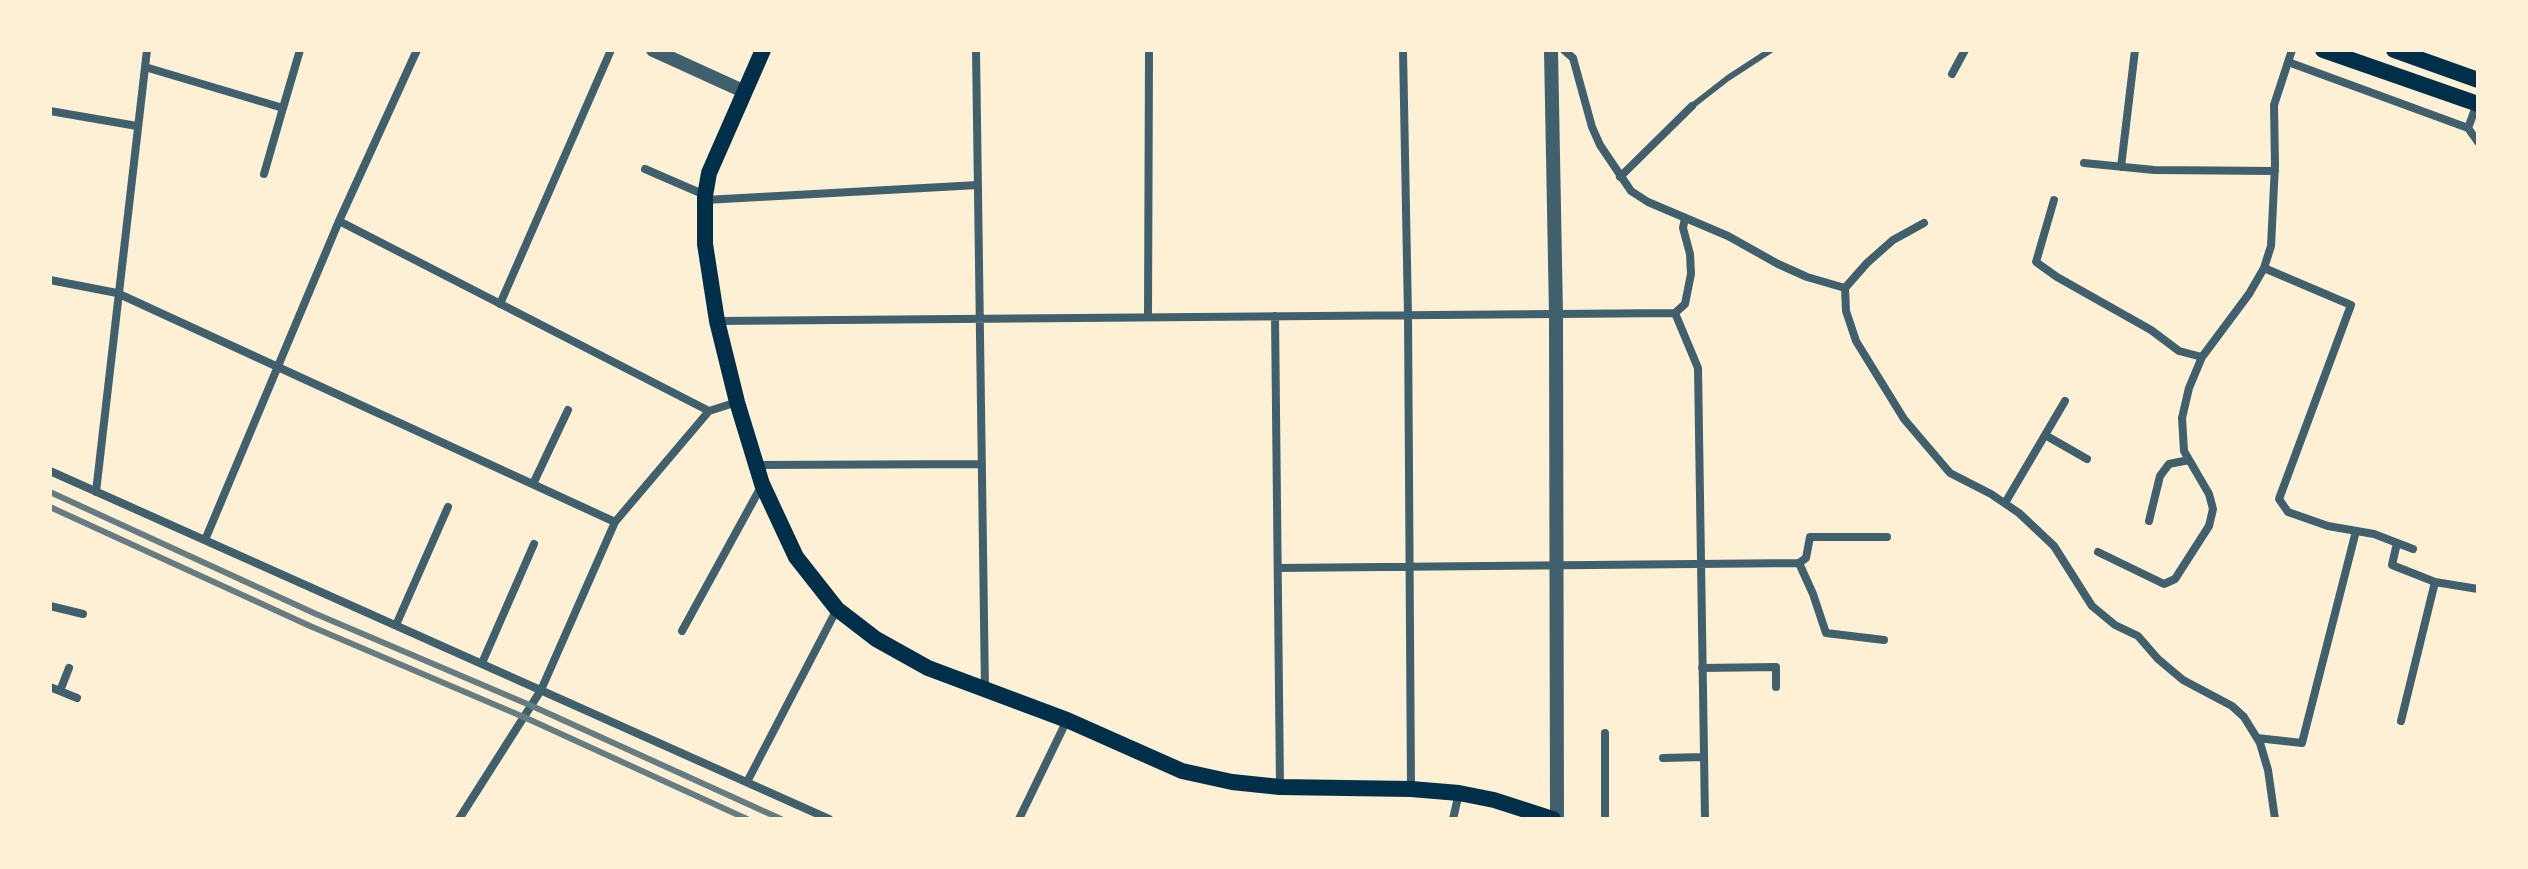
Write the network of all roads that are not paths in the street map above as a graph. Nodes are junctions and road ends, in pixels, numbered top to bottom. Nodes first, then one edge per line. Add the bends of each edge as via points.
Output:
1 (147, 50) edge
2 (300, 50) edge
3 (417, 50) edge
4 (611, 50) edge
5 (653, 50) edge
6 (763, 50) edge
7 (976, 50) edge
8 (1149, 50) edge
9 (1403, 50) edge
10 (1551, 50) edge
11 (1564, 50) edge
12 (1771, 50) edge
13 (1965, 50) edge
14 (2135, 50) edge
15 (2292, 50) edge
16 (2323, 50) edge
17 (2394, 50) edge
18 (2288, 62) junction
19 (145, 67) junction
20 (1952, 74) dead end
21 (2478, 80) edge
22 (743, 91) junction
23 (2478, 104) edge
24 (1692, 106) joint
25 (283, 108) junction
26 (50, 111) edge
27 (137, 126) junction
28 (2468, 128) junction
29 (2478, 142) edge
30 (2084, 163) dead end
31 (2121, 167) junction
32 (645, 169) dead end
33 (2275, 171) junction
34 (264, 174) dead end
35 (1620, 177) junction
36 (978, 185) junction
37 (705, 198) junction
38 (2054, 200) dead end
39 (1685, 218) junction
40 (339, 221) junction
41 (1924, 223) dead end
42 (2264, 268) junction
43 (50, 280) edge
44 (1845, 288) junction
45 (117, 293) junction
46 (500, 304) junction
47 (1675, 313) junction
48 (1556, 314) junction
49 (1408, 315) junction
50 (1275, 316) junction
51 (1148, 317) junction
52 (980, 319) junction
53 (717, 321) junction
54 (2202, 357) junction
55 (278, 366) junction
56 (2065, 401) dead end
57 (737, 402) junction
58 (568, 410) dead end
59 (709, 411) junction
60 (2045, 435) junction
61 (2087, 459) dead end
62 (2189, 460) junction
63 (982, 464) junction
64 (757, 465) junction
65 (50, 471) edge
66 (533, 484) junction
67 (762, 484) junction
68 (96, 492) junction
69 (2005, 503) junction
70 (448, 507) dead end
71 (2149, 521) dead end
72 (615, 522) junction
73 (2356, 531) junction
74 (1887, 537) dead end
75 (205, 540) junction
76 (2397, 543) junction
77 (534, 544) dead end
78 (2413, 549) dead end
79 (2098, 552) dead end
80 (1799, 563) junction
81 (1701, 564) junction
82 (1409, 565) junction
83 (1557, 565) junction
84 (1278, 568) junction
85 (2435, 582) junction
86 (2478, 589) edge
87 (50, 606) edge
88 (837, 609) junction
89 (83, 614) dead end
90 (396, 625) junction
91 (682, 631) dead end
92 (1884, 640) dead end
93 (482, 663) junction
94 (69, 668) dead end
95 (1702, 668) junction
96 (50, 687) edge
97 (1776, 687) dead end
98 (541, 690) junction
99 (60, 691) junction
100 (985, 691) junction
101 (77, 698) dead end
102 (1067, 720) junction
103 (2401, 721) dead end
104 (1605, 733) dead end
105 (2257, 738) junction
106 (1704, 757) junction
107 (1663, 758) dead end
108 (747, 782) junction
109 (1280, 787) junction
110 (1411, 789) junction
111 (1459, 793) junction
112 (459, 819) edge
113 (829, 819) edge
114 (1019, 819) edge
115 (1453, 819) edge
116 (1555, 819) edge
117 (1605, 819) edge
118 (1705, 819) edge
119 (2275, 819) edge

1 - 19 street
2 - 25 street
3 - 40 street
4 - 46 street
5 - 22 street
6 - 22 main road
7 - 36 street
8 - 51 street
9 - 49 street
10 - 48 street
11 - 35 street via 1573,58 1592,127
12 - 24 lane
13 - 20 street
14 - 31 street
15 - 18 street
16 - 23 main road
17 - 21 main road
18 - 28 street
18 - 33 street via 2274,105
19 - 25 street
19 - 27 street
22 - 37 main road via 709,173
23 - 28 street
24 - 35 street
25 - 34 street
26 - 27 street
27 - 45 street
28 - 29 street
30 - 31 street
31 - 33 street
32 - 37 street
33 - 42 street via 2271,246
35 - 39 street via 1631,191
36 - 37 street
36 - 52 street
37 - 53 main road via 705,244
38 - 54 street via 2036,262 2179,351
39 - 44 street via 1807,277
39 - 47 street via 1691,274 1685,304
40 - 46 street
40 - 55 street
41 - 44 street via 1893,240
42 - 54 street
42 - 73 street via 2351,305 2279,499 2288,512
43 - 45 street
44 - 69 street via 1856,341 1904,419 1950,473
45 - 55 street
45 - 68 street
46 - 59 street
47 - 48 street
47 - 81 street via 1698,368
48 - 49 street
48 - 83 street
49 - 50 street
49 - 82 street
50 - 51 street
50 - 84 street
51 - 52 street
52 - 53 street
52 - 63 street
53 - 57 main road
54 - 62 street via 2182,418
55 - 66 street
55 - 75 street
56 - 60 street
57 - 59 street
57 - 64 main road
58 - 66 street
59 - 72 street
60 - 61 street
60 - 69 street
62 - 71 street via 2169,464 2160,476
62 - 79 street via 2213,509 2209,526 2175,579 2164,584
63 - 64 street
63 - 100 street
64 - 67 main road
65 - 68 street
66 - 72 street
67 - 88 main road via 796,557
67 - 91 street
68 - 75 street
69 - 105 street via 2054,546 2092,606 2138,636 2183,680 2232,706
70 - 90 street
72 - 98 street
73 - 76 street
73 - 105 street via 2302,743
74 - 80 street via 1810,537 1806,558
75 - 90 street
76 - 78 street
76 - 85 street via 2392,565
77 - 93 street
80 - 81 street
80 - 92 street via 1826,633
81 - 83 street
81 - 95 street
82 - 83 street
82 - 84 street
82 - 110 street
83 - 116 street
84 - 109 street
85 - 86 street
85 - 103 street
87 - 89 street
88 - 100 main road via 901,655
88 - 108 street
90 - 93 street
93 - 98 street
94 - 99 street
95 - 97 street via 1776,667
95 - 106 street
96 - 99 street
98 - 108 street
98 - 112 street
99 - 101 street
100 - 102 main road
102 - 109 main road via 1182,771
102 - 114 street
104 - 117 street
105 - 119 street
106 - 107 street
106 - 118 street
108 - 113 street
109 - 110 main road
110 - 111 main road
111 - 115 street
111 - 116 main road

